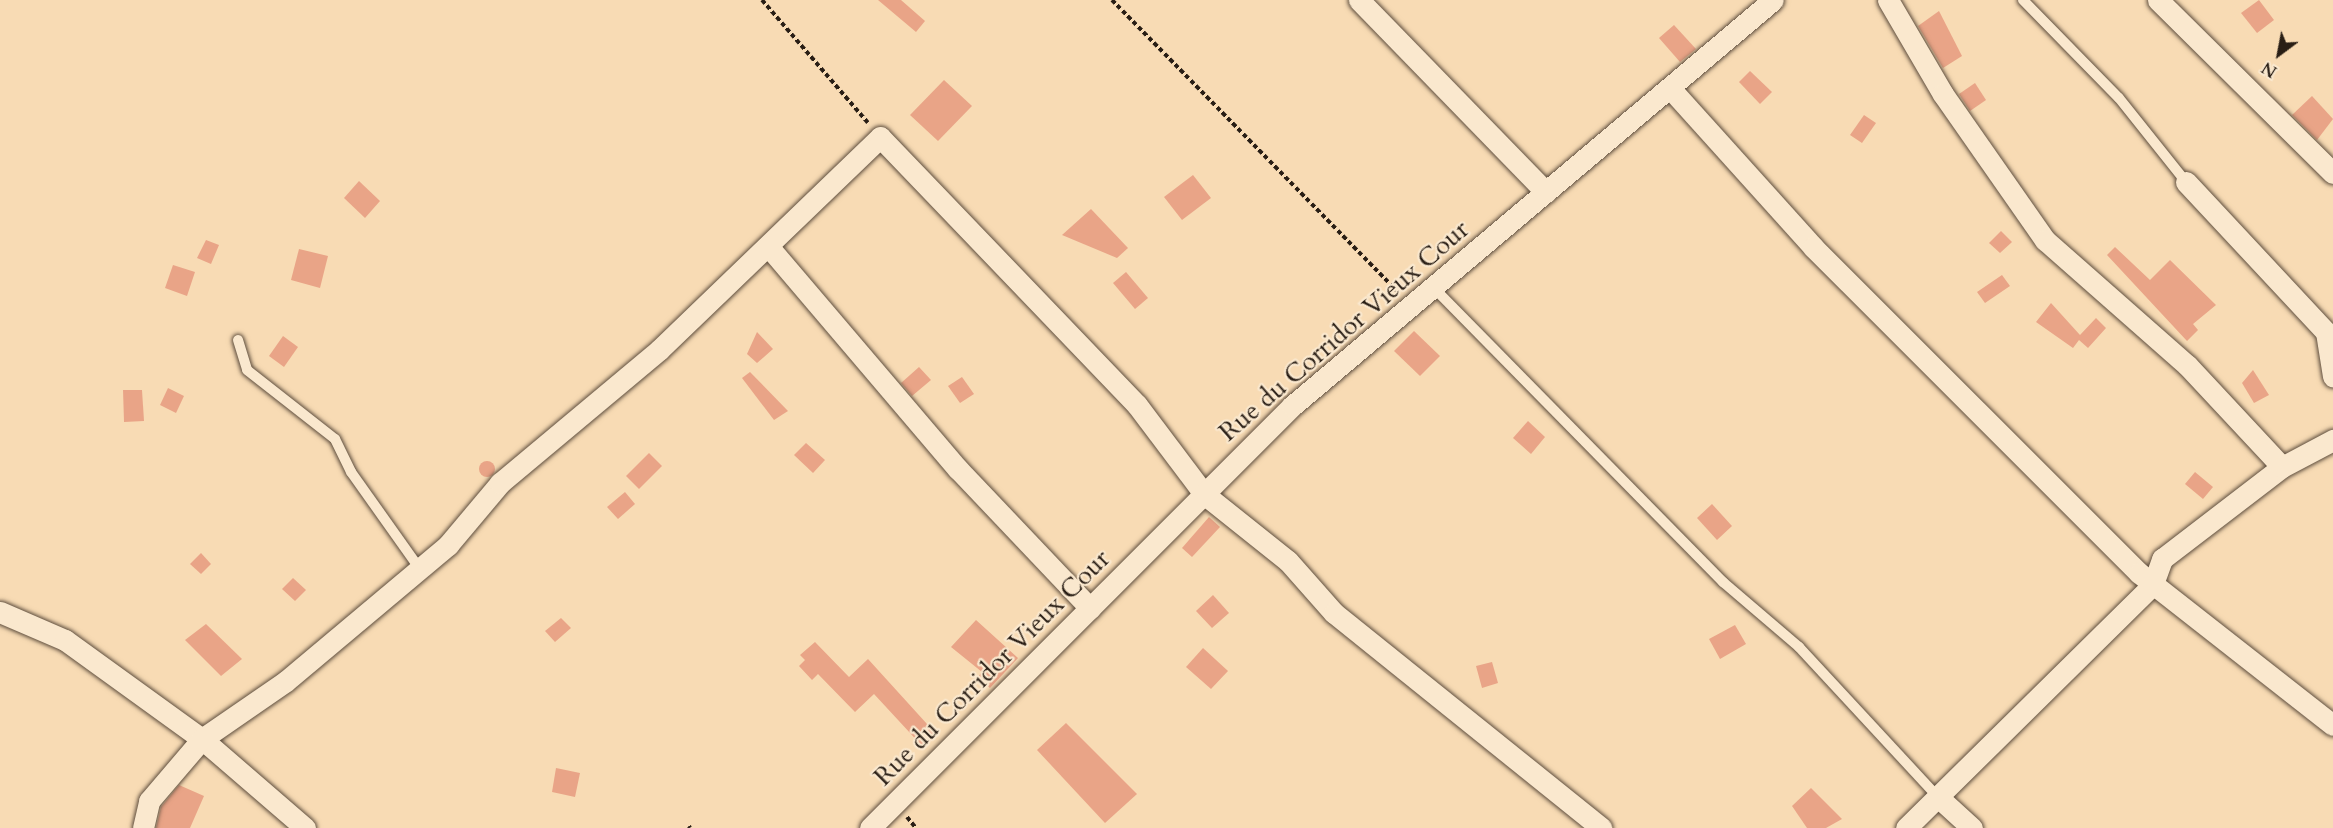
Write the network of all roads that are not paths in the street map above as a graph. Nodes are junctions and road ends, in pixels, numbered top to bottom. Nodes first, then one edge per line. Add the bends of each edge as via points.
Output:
1 (1359, 0) edge
2 (1773, 0) edge
3 (1888, 0) edge
4 (2023, 0) edge
5 (2158, 0) edge
6 (1670, 88) junction
7 (2333, 173) edge
8 (2186, 182) joint
9 (1546, 192) junction
10 (768, 246) junction
11 (1433, 287) junction
12 (238, 340) dead end
13 (2333, 376) edge
14 (2333, 440) edge
15 (2282, 467) junction
16 (1204, 494) junction
17 (420, 569) junction
18 (2153, 584) junction
19 (1090, 608) junction
20 (0, 612) edge
21 (2333, 725) edge
22 (202, 739) junction
23 (1938, 796) junction
24 (143, 828) edge
25 (305, 828) edge
26 (870, 828) edge
27 (1601, 828) edge
28 (1906, 828) edge
29 (1972, 828) edge

1 - 9 street
2 - 6 street, Rue du Corridor Vieux Cour
3 - 15 street via 1943,94 2045,240 2187,365
4 - 8 lane via 2119,98
5 - 7 street
6 - 9 street, Rue du Corridor Vieux Cour
6 - 18 street via 1812,247
8 - 13 street via 2326,332
9 - 11 street, Rue du Corridor Vieux Cour
10 - 16 street via 880,137 1137,405
10 - 17 street via 659,350 500,483
10 - 19 street via 958,469
11 - 16 street, Rue du Corridor Vieux Cour via 1292,406
11 - 23 lane via 1723,582 1799,647
12 - 17 lane via 247,370 335,439 351,472
14 - 15 street
15 - 18 street via 2162,559
16 - 19 street, Rue du Corridor Vieux Cour
16 - 27 street via 1288,561 1334,613
17 - 22 street via 286,681
18 - 21 street
18 - 23 street
19 - 26 street, Rue du Corridor Vieux Cour
20 - 22 street via 65,640
22 - 24 street via 149,801
22 - 25 street
23 - 28 street
23 - 29 street

